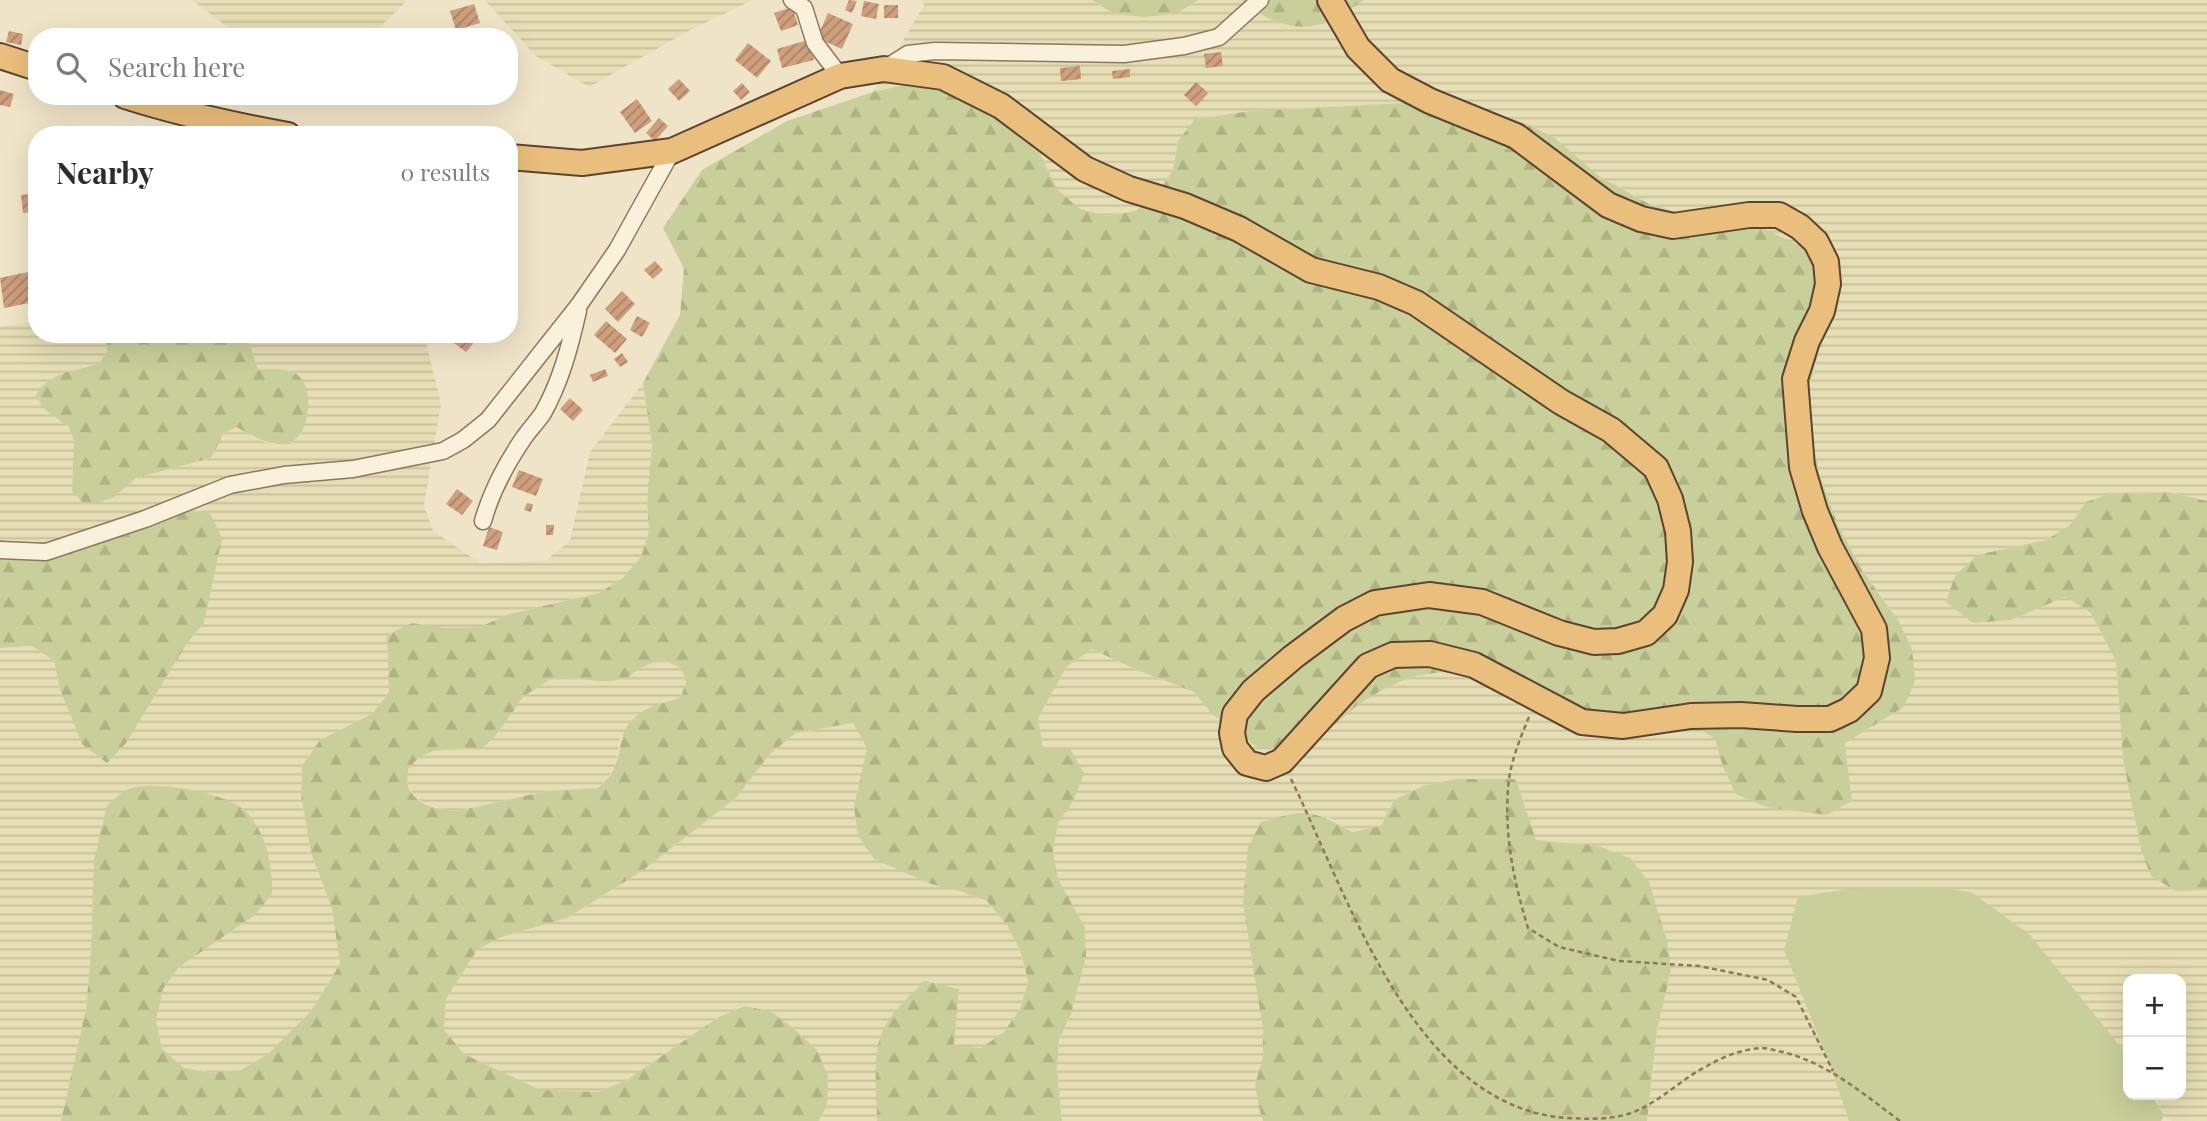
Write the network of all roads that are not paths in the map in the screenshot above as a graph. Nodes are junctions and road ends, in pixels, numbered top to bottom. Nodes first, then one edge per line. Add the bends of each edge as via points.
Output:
1 (792, 0) edge
2 (1259, 0) edge
3 (1330, 0) edge
4 (0, 56) edge
5 (28, 65) edge
6 (884, 69) junction
7 (840, 76) junction
8 (153, 105) edge
9 (238, 126) edge
10 (672, 151) junction
11 (518, 158) edge
12 (579, 305) junction
13 (483, 522) dead end
14 (0, 550) edge

1 - 7 street via 804,8 815,43
2 - 6 street via 1219,37 1184,46 1124,54 935,51 908,54
3 - 6 highway via 1358,48 1390,80 1430,102 1516,136 1608,205 1673,226 1779,215 1816,242 1826,262 1828,284 1795,379 1802,467 1830,547 1874,629 1877,658 1868,691 1849,710 1830,719 1741,715 1691,716 1623,726 1582,722 1474,665 1430,654 1394,655 1368,666 1282,761 1266,768 1247,763 1235,748 1232,733 1235,714 1253,691 1344,619 1375,603 1429,595 1482,602 1594,642 1646,633 1665,615 1676,590 1680,562 1670,499 1656,468 1611,430 1561,402 1416,303 1379,287 1311,270 1239,229 1085,169 1001,106 943,77
4 - 5 highway
6 - 7 highway
7 - 10 highway
8 - 9 highway
10 - 11 highway via 582,163
10 - 12 street via 617,250
12 - 13 street via 568,355 542,413 488,503
12 - 14 street via 488,420 443,451 354,470 230,485 46,552

